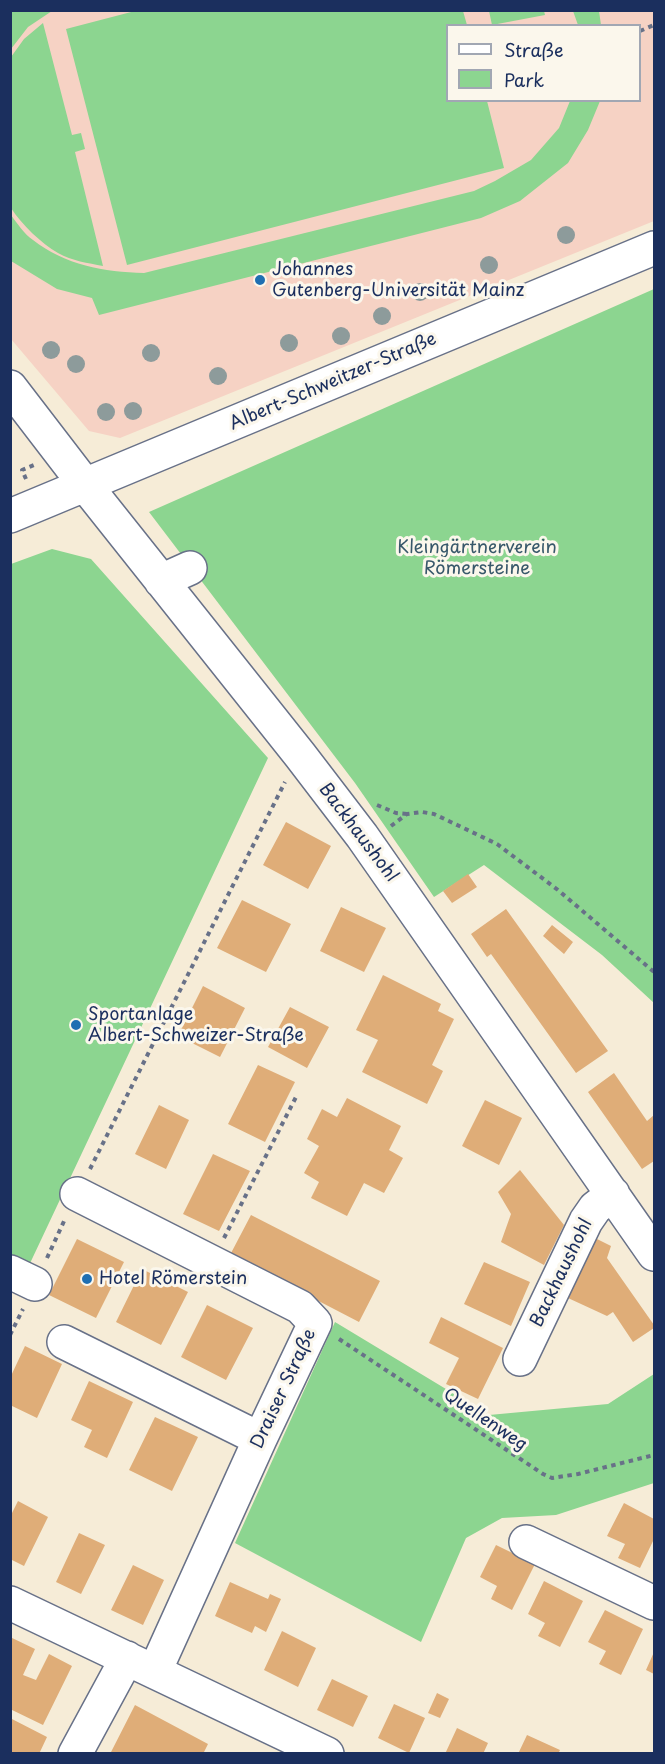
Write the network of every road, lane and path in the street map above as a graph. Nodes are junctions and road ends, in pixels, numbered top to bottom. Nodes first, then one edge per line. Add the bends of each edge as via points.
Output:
1 (654, 248) edge
2 (10, 387) edge
3 (86, 486) junction
4 (10, 516) edge
5 (300, 755) junction
6 (374, 804) dead end
7 (407, 814) junction
8 (386, 830) dead end
9 (654, 972) edge
10 (296, 1097) dead end
11 (77, 1194) junction
12 (613, 1194) junction
13 (654, 1254) edge
14 (212, 1262) junction
15 (23, 1278) edge
16 (315, 1323) junction
17 (10, 1335) edge
18 (64, 1342) dead end
19 (520, 1359) dead end
20 (260, 1439) junction
21 (654, 1455) edge
22 (526, 1542) dead end
23 (650, 1591) edge
24 (10, 1603) edge
25 (141, 1664) junction
26 (75, 1754) edge
27 (327, 1754) edge

1 - 3 street, Albert-Schweitzer-Straße
2 - 3 street, Backhaushohl
3 - 4 street, Albert-Schweitzer-Straße
3 - 5 street, Backhaushohl via 176,574
5 - 11 path
5 - 12 street, Backhaushohl via 381,862
6 - 7 path
7 - 8 path
7 - 9 path via 434,814 497,844
10 - 14 path
11 - 14 street, Draiser Straße
11 - 15 path
12 - 13 street, Backhaushohl
12 - 19 street, Backhaushohl via 586,1221
14 - 16 street, Draiser Straße via 300,1307
15 - 17 path
16 - 20 street, Draiser Straße
16 - 21 path, Quellenweg via 552,1478
18 - 20 street
20 - 25 street, Draiser Straße
22 - 23 street
24 - 25 street
25 - 26 street, Draiser Straße
25 - 27 street

